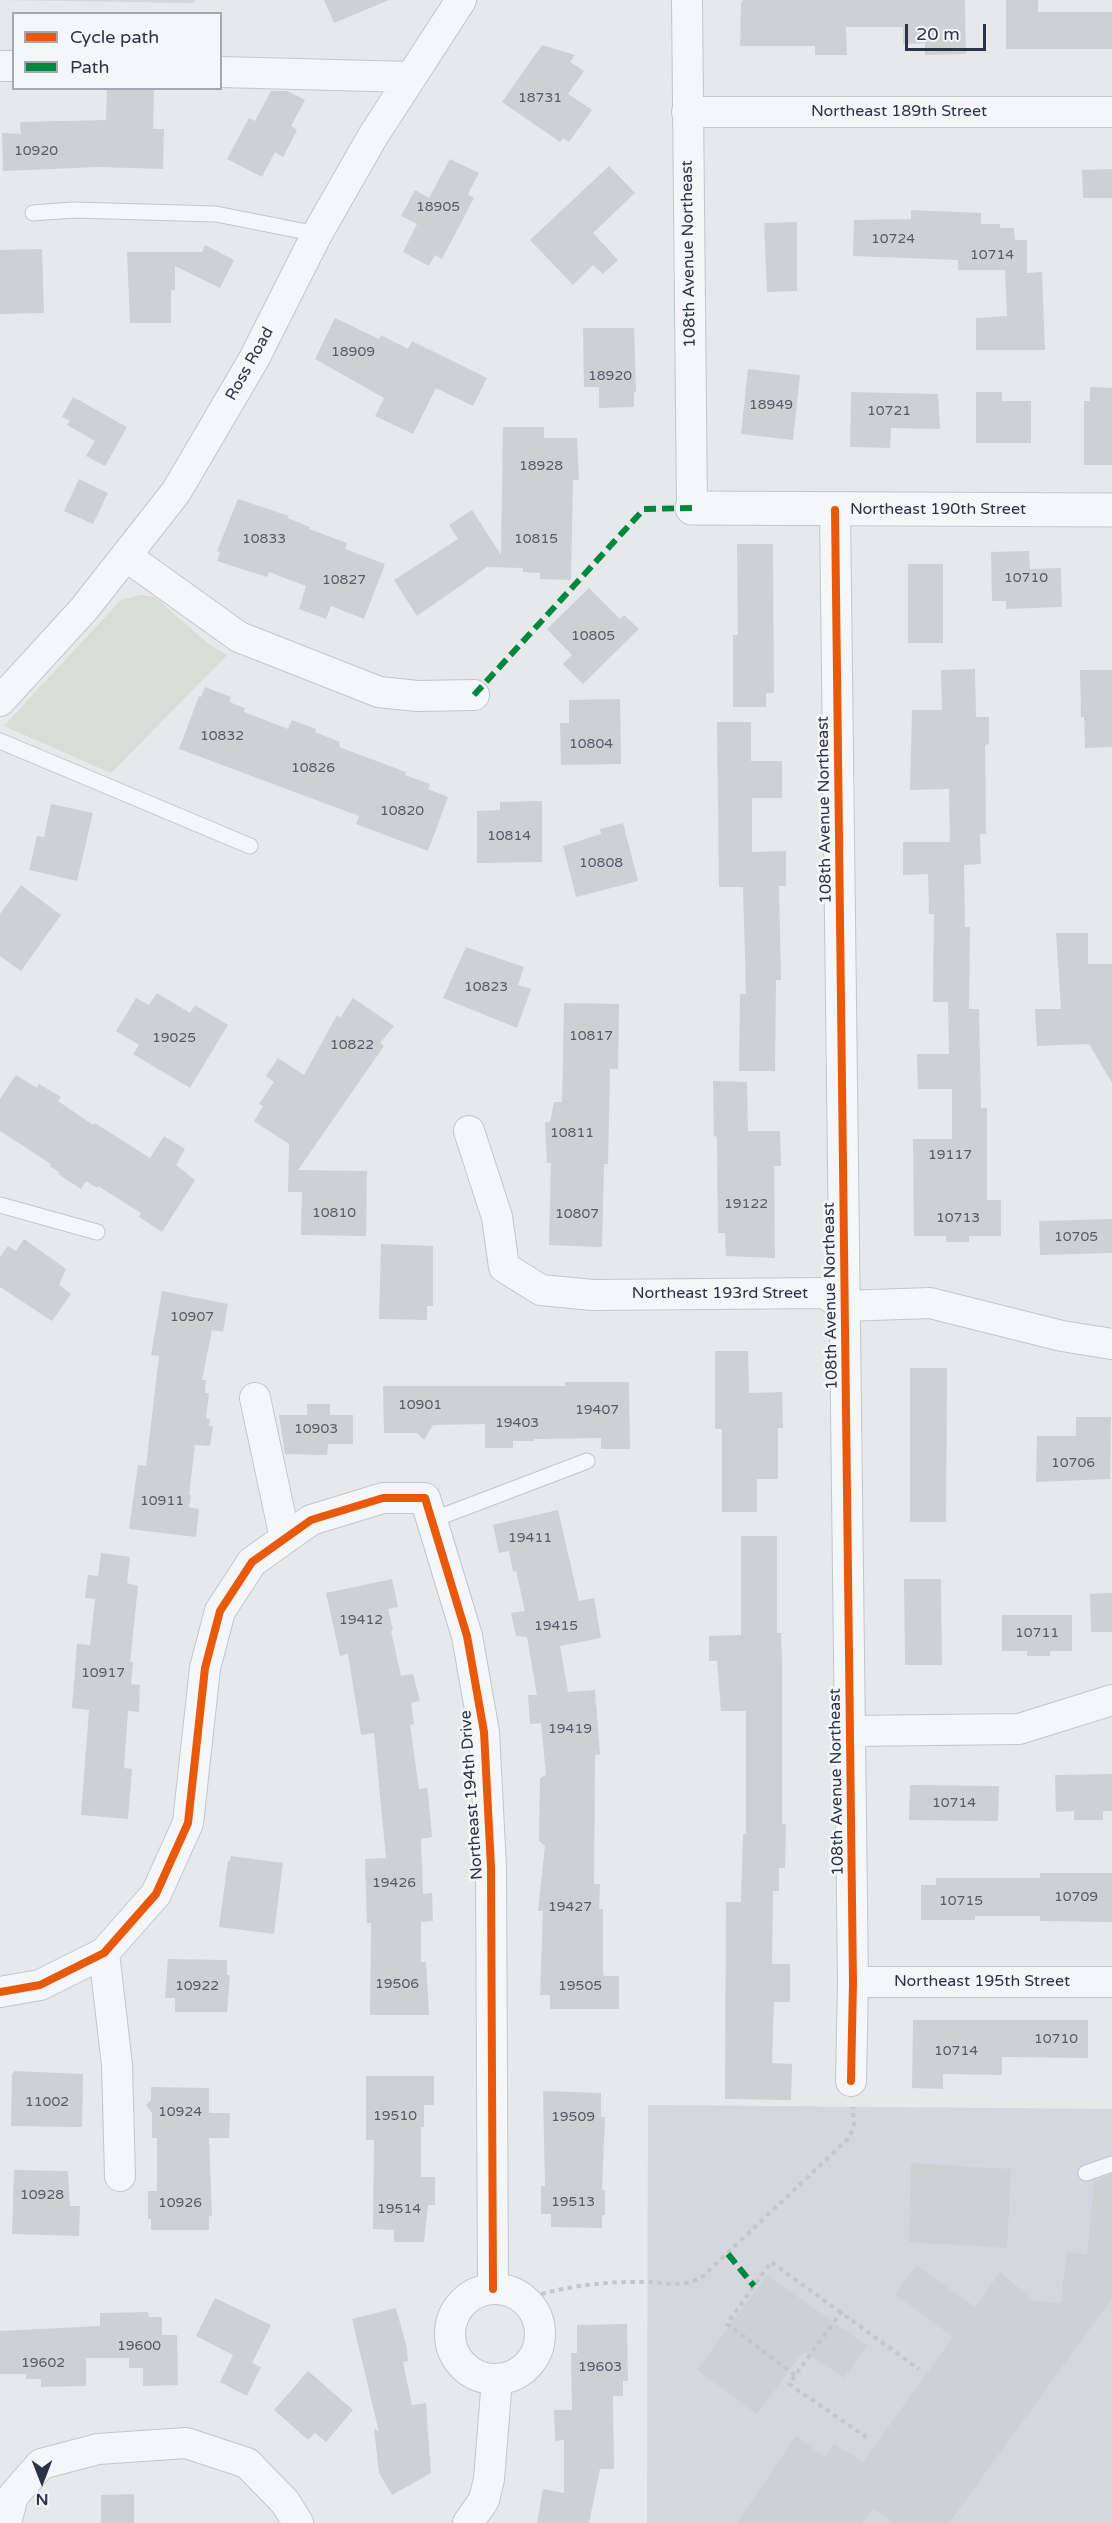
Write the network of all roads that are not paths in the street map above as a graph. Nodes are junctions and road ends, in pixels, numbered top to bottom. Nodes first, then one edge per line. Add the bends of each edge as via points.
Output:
1 (461, 0) edge
2 (687, 0) edge
3 (222, 72) edge
4 (411, 76) junction
5 (687, 112) junction
6 (1112, 112) edge
7 (33, 213) dead end
8 (317, 234) junction
9 (692, 508) joint
10 (835, 510) junction
11 (1112, 510) edge
12 (126, 556) junction
13 (474, 695) dead end
14 (0, 701) edge
15 (0, 741) edge
16 (250, 846) dead end
17 (469, 1131) dead end
18 (0, 1205) edge
19 (97, 1232) dead end
20 (844, 1306) junction
21 (1112, 1344) edge
22 (255, 1398) dead end
23 (587, 1461) dead end
24 (432, 1520) junction
25 (285, 1538) junction
26 (1112, 1700) edge
27 (850, 1731) junction
28 (104, 1953) junction
29 (853, 1982) junction
30 (1112, 1982) edge
31 (0, 1992) edge
32 (851, 2081) road end
33 (1112, 2164) edge
34 (1086, 2173) dead end
35 (120, 2176) dead end
36 (493, 2289) junction
37 (497, 2379) junction
38 (9, 2509) edge
39 (298, 2523) edge
40 (468, 2523) edge

1 - 4 street, Ross Road
2 - 5 street, 108th Avenue Northeast
3 - 4 street
4 - 8 street, Ross Road
5 - 6 street, Northeast 189th Street
5 - 9 street, 108th Avenue Northeast
7 - 8 lane via 73,210 216,214
8 - 12 street, Ross Road via 254,359 176,492
9 - 10 street, Northeast 190th Street
10 - 11 street, Northeast 190th Street
10 - 20 street, 108th Avenue Northeast
12 - 13 street via 239,637 379,693
12 - 14 street, Ross Road via 84,609
15 - 16 lane
17 - 20 street, Northeast 193rd Street via 497,1217 504,1267 541,1290 593,1294 824,1293
18 - 19 lane
20 - 21 street, Northeast 193rd Street via 930,1304
20 - 27 street, 108th Avenue Northeast
22 - 25 street
23 - 24 lane
24 - 25 street, Northeast 194th Drive via 425,1498 383,1498 311,1520
24 - 36 street, Northeast 194th Drive via 467,1636 484,1732 491,1867
25 - 28 street, Northeast 194th Drive via 252,1562 220,1611 205,1668 188,1823 156,1894
26 - 27 street via 1019,1729
27 - 29 street, 108th Avenue Northeast
28 - 31 street, Northeast 194th Drive via 40,1985
28 - 35 street via 117,2066
29 - 30 street, Northeast 195th Street
29 - 32 street, 108th Avenue Northeast
33 - 34 lane
36 - 37 street via 506,2290 524,2299 540,2325 538,2351 522,2372
36 - 37 street via 480,2291 459,2306 449,2330 454,2355 467,2370 484,2379
37 - 40 street via 489,2479 484,2500
38 - 39 street via 41,2464 98,2449 186,2443 247,2463 285,2502

